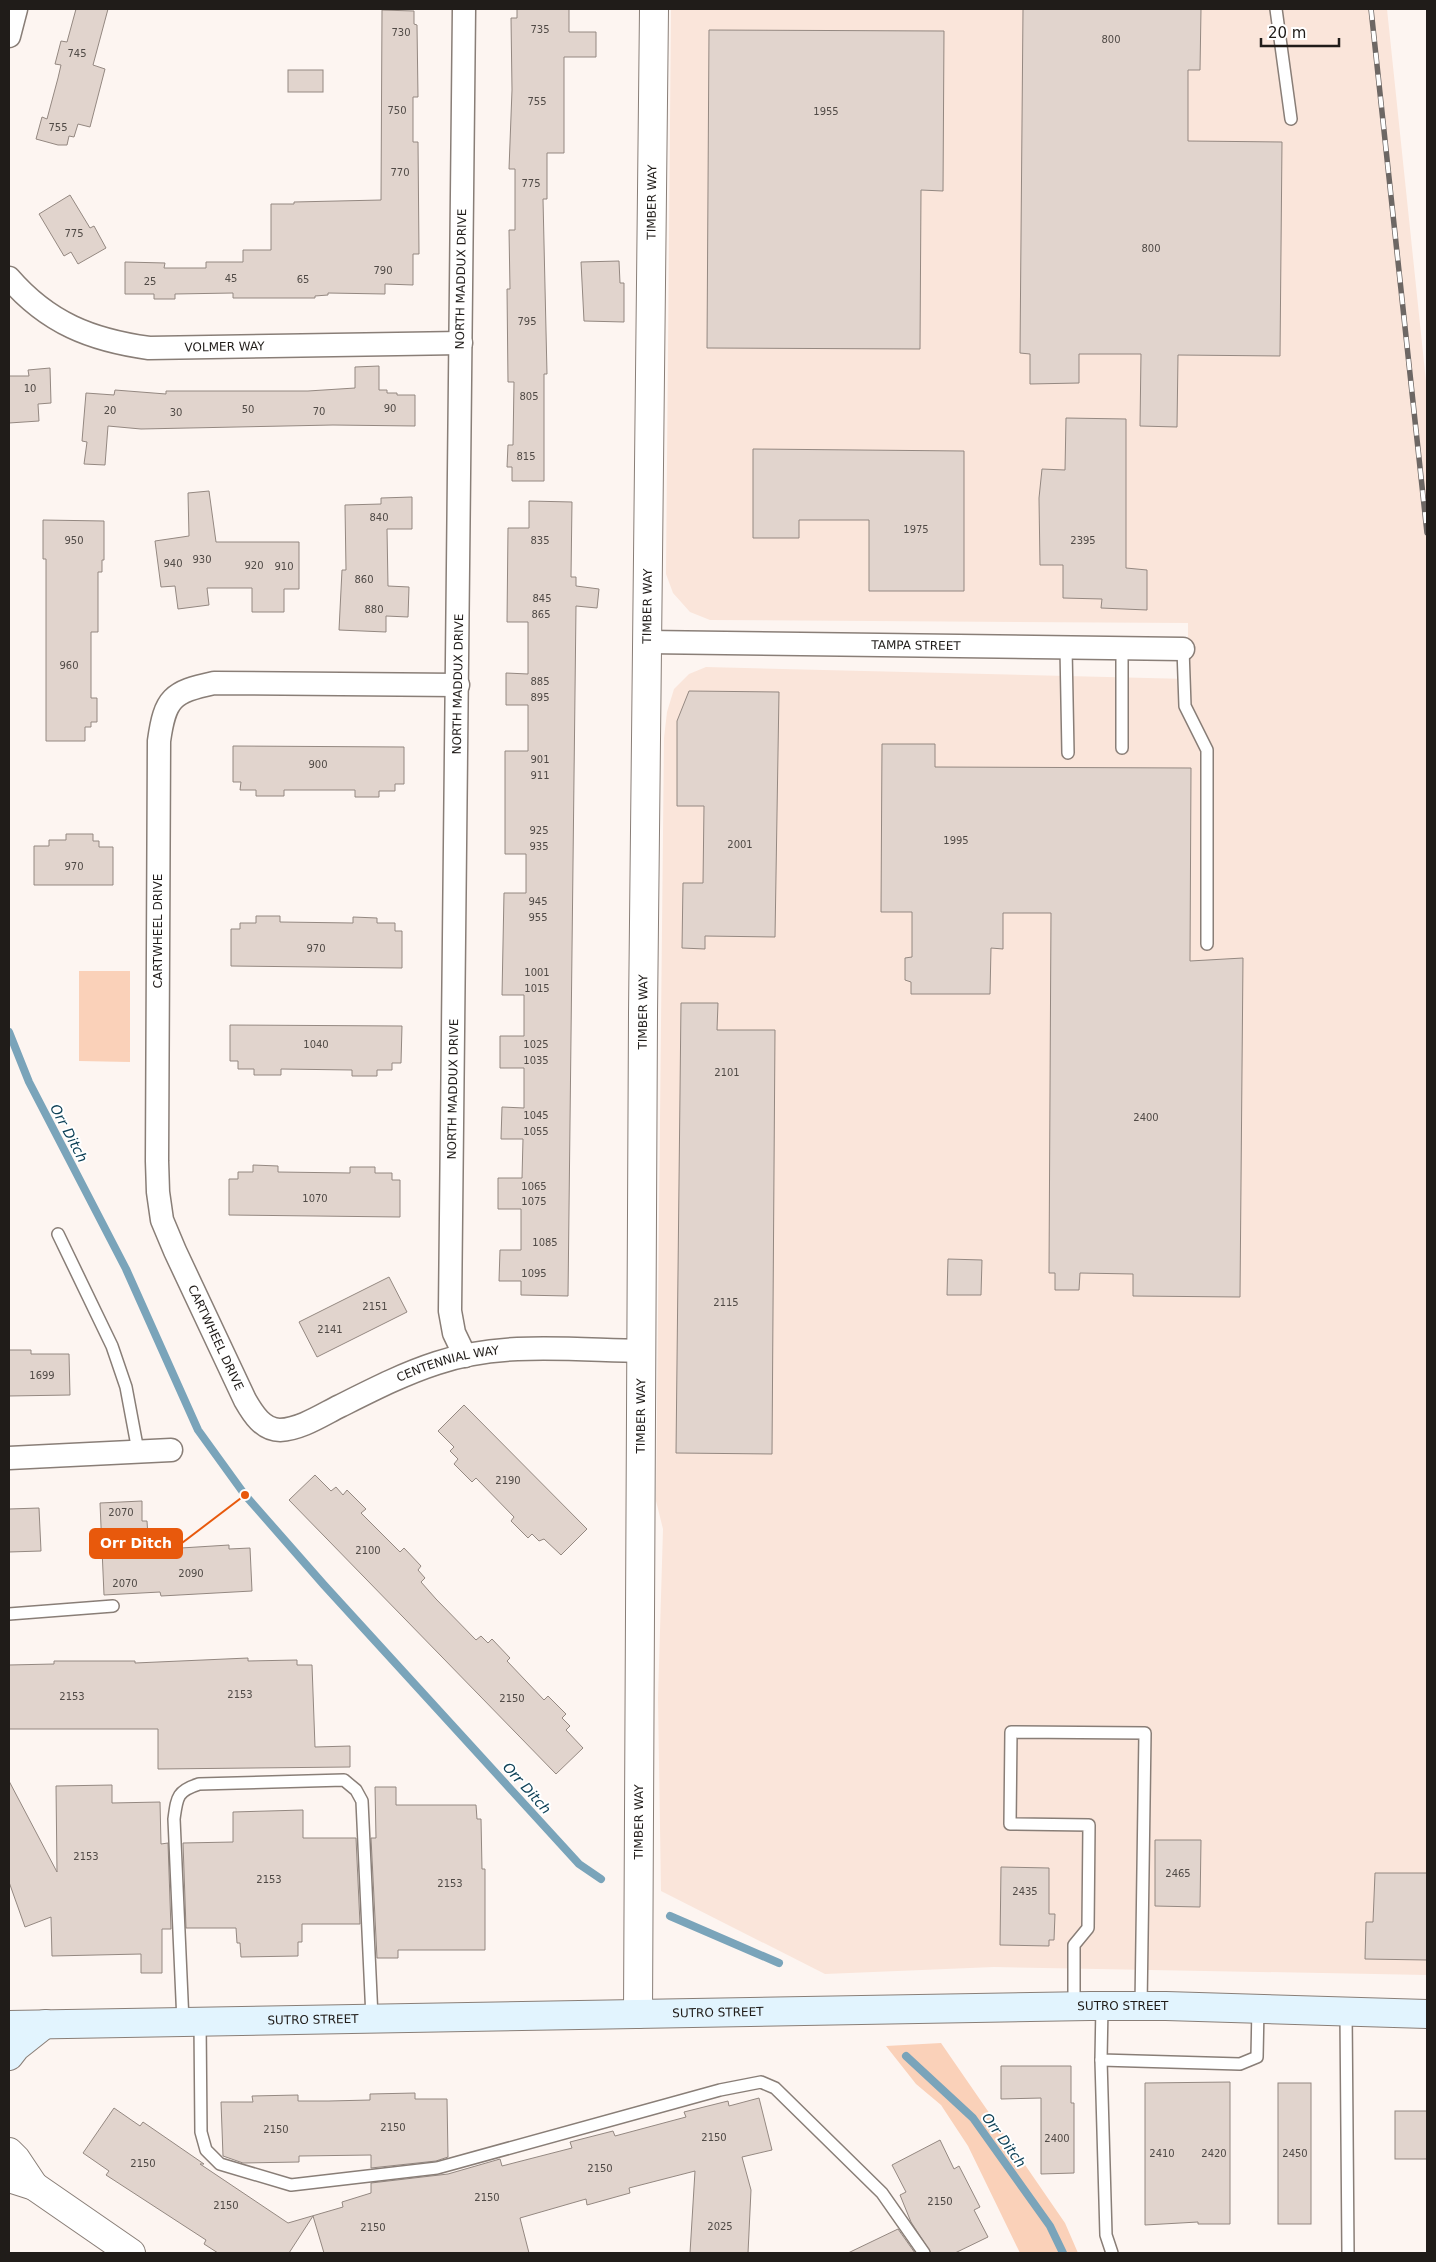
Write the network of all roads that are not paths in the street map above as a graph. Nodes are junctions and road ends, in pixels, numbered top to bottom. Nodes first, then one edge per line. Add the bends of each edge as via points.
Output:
1 (16, 9) edge
2 (464, 9) edge
3 (654, 9) edge
4 (1276, 9) edge
5 (9, 36) edge
6 (1291, 119) dead end
7 (9, 278) edge
8 (461, 343) junction
9 (647, 642) junction
10 (1066, 648) junction
11 (1122, 649) junction
12 (1183, 649) joint
13 (458, 685) junction
14 (1122, 748) dead end
15 (1068, 753) dead end
16 (1207, 944) dead end
17 (58, 1234) dead end
18 (641, 1351) junction
19 (465, 1356) junction
20 (268, 1428) joint
21 (171, 1450) dead end
22 (138, 1452) junction
23 (9, 1458) edge
24 (114, 1606) dead end
25 (9, 1614) edge
26 (1102, 2006) junction
27 (1141, 2006) junction
28 (1074, 2007) junction
29 (1258, 2008) junction
30 (1346, 2011) junction
31 (638, 2014) junction
32 (1427, 2014) edge
33 (372, 2018) junction
34 (192, 2022) junction
35 (45, 2024) junction
36 (9, 2025) edge
37 (9, 2056) edge
38 (1101, 2060) junction
39 (9, 2152) edge
40 (21, 2182) edge
41 (131, 2253) edge
42 (924, 2253) edge
43 (1112, 2253) edge
44 (1348, 2253) edge

1 - 5 street
2 - 8 street, NORTH MADDUX DRIVE
3 - 9 street, TIMBER WAY
4 - 6 lane
7 - 8 street, VOLMER WAY via 23,295 52,317 81,332 116,343 148,348
8 - 13 street, NORTH MADDUX DRIVE
9 - 10 street, TAMPA STREET
9 - 18 street, TIMBER WAY
10 - 11 street, TAMPA STREET
10 - 15 lane
11 - 12 street, TAMPA STREET
11 - 14 lane
12 - 16 lane via 1184,706 1208,750
13 - 19 street, NORTH MADDUX DRIVE via 450,1311 454,1333
13 - 20 street, CARTWHEEL DRIVE via 214,683 176,694 166,707 161,724 158,741 158,1192 162,1220 245,1400 253,1414
17 - 22 lane via 112,1346 126,1387
18 - 19 street, CENTENNIAL WAY via 501,1350
18 - 31 street, TIMBER WAY
19 - 20 street, CENTENNIAL WAY via 408,1373 301,1425 281,1430
21 - 22 street
22 - 23 street
24 - 25 lane
26 - 27 main road, SUTRO STREET
26 - 28 main road, SUTRO STREET
26 - 38 lane
27 - 28 lane via 1145,1734 1011,1732 1010,1824 1089,1825 1088,1928 1074,1945
27 - 29 main road, SUTRO STREET
28 - 31 main road, SUTRO STREET
29 - 30 main road, SUTRO STREET
29 - 38 lane via 1257,2057 1240,2064
30 - 32 main road, SUTRO STREET
30 - 44 lane
31 - 33 main road, SUTRO STREET
33 - 34 main road, SUTRO STREET
33 - 34 lane via 362,1801 356,1790 344,1780 303,1780 199,1784 184,1788 177,1799 174,1819
34 - 35 main road, SUTRO STREET
34 - 42 lane via 201,2132 206,2150 220,2164 291,2185 436,2168 720,2090 760,2082 775,2088 882,2193
35 - 36 main road, SUTRO STREET
35 - 37 main road
38 - 43 lane via 1106,2235
39 - 40 street via 16,2159
40 - 41 street

